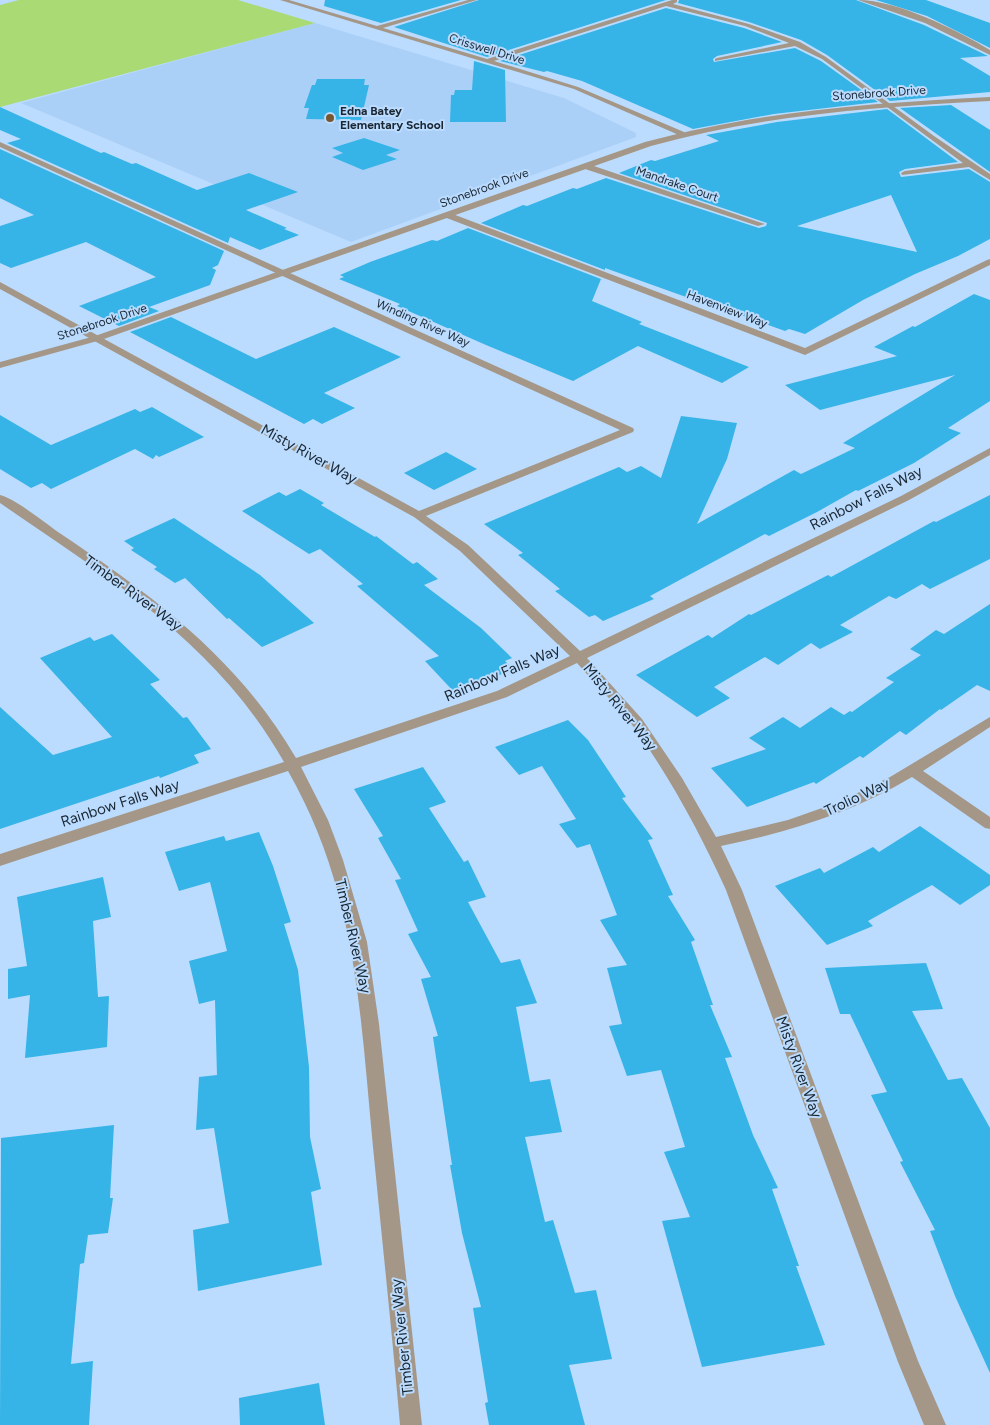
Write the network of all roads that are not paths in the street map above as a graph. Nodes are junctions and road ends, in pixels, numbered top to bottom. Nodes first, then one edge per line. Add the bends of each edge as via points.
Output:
1 (282, 0) edge
2 (474, 0) edge
3 (678, 0) edge
4 (860, 0) edge
5 (666, 4) junction
6 (376, 28) junction
7 (798, 43) junction
8 (990, 53) edge
9 (717, 60) dead end
10 (488, 61) junction
11 (990, 98) edge
12 (886, 105) junction
13 (681, 134) junction
14 (0, 144) edge
15 (970, 165) junction
16 (586, 166) junction
17 (905, 173) dead end
18 (990, 178) edge
19 (447, 214) junction
20 (761, 224) dead end
21 (990, 262) edge
22 (283, 273) junction
23 (0, 285) edge
24 (98, 338) junction
25 (0, 365) edge
26 (990, 451) edge
27 (0, 498) edge
28 (418, 515) junction
29 (579, 658) junction
30 (990, 721) edge
31 (293, 764) junction
32 (912, 770) junction
33 (990, 824) edge
34 (712, 843) junction
35 (0, 860) edge
36 (411, 1425) edge
37 (935, 1425) edge

1 - 6 street, Crisswell Drive
2 - 6 street
3 - 5 street
4 - 8 street via 937,26
5 - 7 street via 751,26
5 - 10 street
6 - 10 street, Crisswell Drive
7 - 9 street
7 - 12 street via 824,58
10 - 13 street, Crisswell Drive via 595,95
11 - 12 street, Stonebrook Drive
12 - 13 street, Stonebrook Drive via 785,114
12 - 15 street
13 - 16 street, Stonebrook Drive
14 - 22 street, Winding River Way
15 - 17 street
15 - 18 street
16 - 19 street, Stonebrook Drive
16 - 20 street, Mandrake Court
19 - 21 street, Havenview Way via 805,352
19 - 22 street, Stonebrook Drive
22 - 24 street, Stonebrook Drive
22 - 28 street, Winding River Way via 629,430
23 - 24 street, Misty River Way
24 - 25 street, Stonebrook Drive
24 - 28 street, Misty River Way
26 - 29 street, Rainbow Falls Way via 905,498
27 - 31 street, Timber River Way via 152,603 188,633 230,676 261,715
28 - 29 street, Misty River Way via 464,548
29 - 31 street, Rainbow Falls Way via 478,703
29 - 34 street, Misty River Way via 637,722 677,781
30 - 32 street, Trolio Way
31 - 35 street, Rainbow Falls Way
31 - 36 street, Timber River Way via 328,840 348,902 365,982
32 - 33 street
32 - 34 street, Trolio Way via 862,798 820,815
34 - 37 street, Misty River Way via 734,890 904,1353

